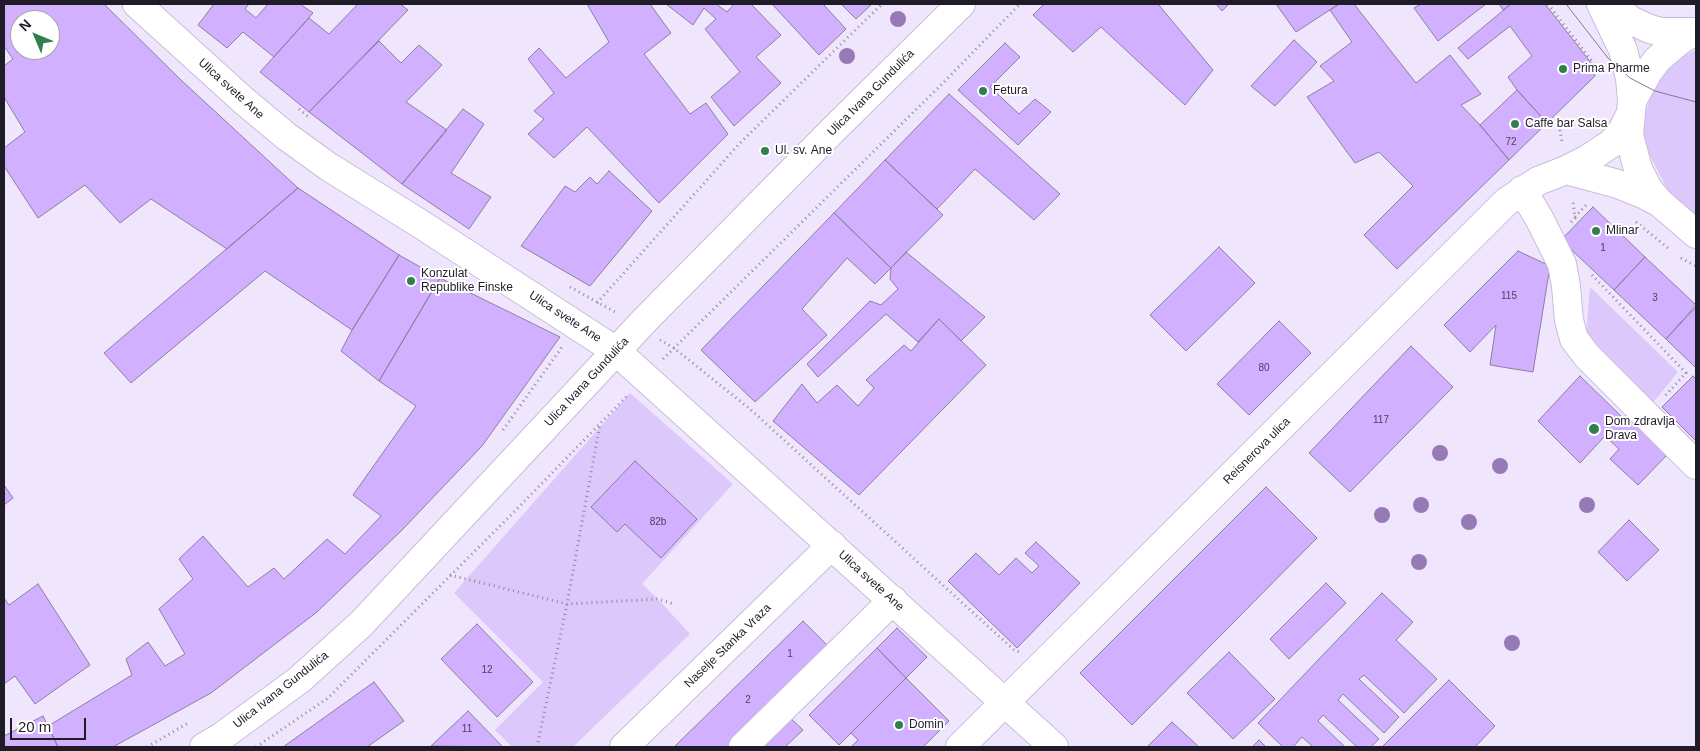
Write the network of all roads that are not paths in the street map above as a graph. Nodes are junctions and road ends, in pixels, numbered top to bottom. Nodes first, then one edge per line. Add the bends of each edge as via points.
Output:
1 (137, 4) edge
2 (962, 4) edge
3 (1601, 4) edge
4 (1609, 4) edge
5 (1696, 32) edge
6 (1631, 109) junction
7 (1566, 170) junction
8 (1522, 190) junction
9 (1660, 203) junction
10 (1696, 234) edge
11 (616, 350) junction
12 (1696, 465) edge
13 (832, 545) junction
14 (893, 600) junction
15 (1005, 702) junction
16 (204, 747) edge
17 (624, 747) edge
18 (743, 747) edge
19 (960, 747) edge
20 (1054, 747) edge

1 - 11 street, Ulica svete Ane via 286,136 329,167
2 - 11 street, Ulica Ivana Gundulića
3 - 6 street via 1623,50 1630,78
4 - 5 street via 1632,21 1650,29
5 - 6 street, Reisnerova ulica via 1683,38 1657,60
6 - 7 street, Reisnerova ulica via 1622,131 1612,143
6 - 9 street via 1629,135 1638,169
7 - 8 street, Reisnerova ulica
7 - 9 street via 1618,184
8 - 12 street via 1562,264 1568,320 1574,339 1586,356
8 - 15 street, Reisnerova ulica via 1506,202
9 - 10 street
11 - 13 street, Ulica svete Ane
11 - 16 street, Ulica Ivana Gundulića via 361,624 299,680
13 - 14 street, Ulica svete Ane
13 - 17 street, Naselje Stanka Vraza
14 - 15 street, Ulica svete Ane
14 - 18 street
15 - 19 street, Reisnerova ulica
15 - 20 street, Ulica svete Ane

